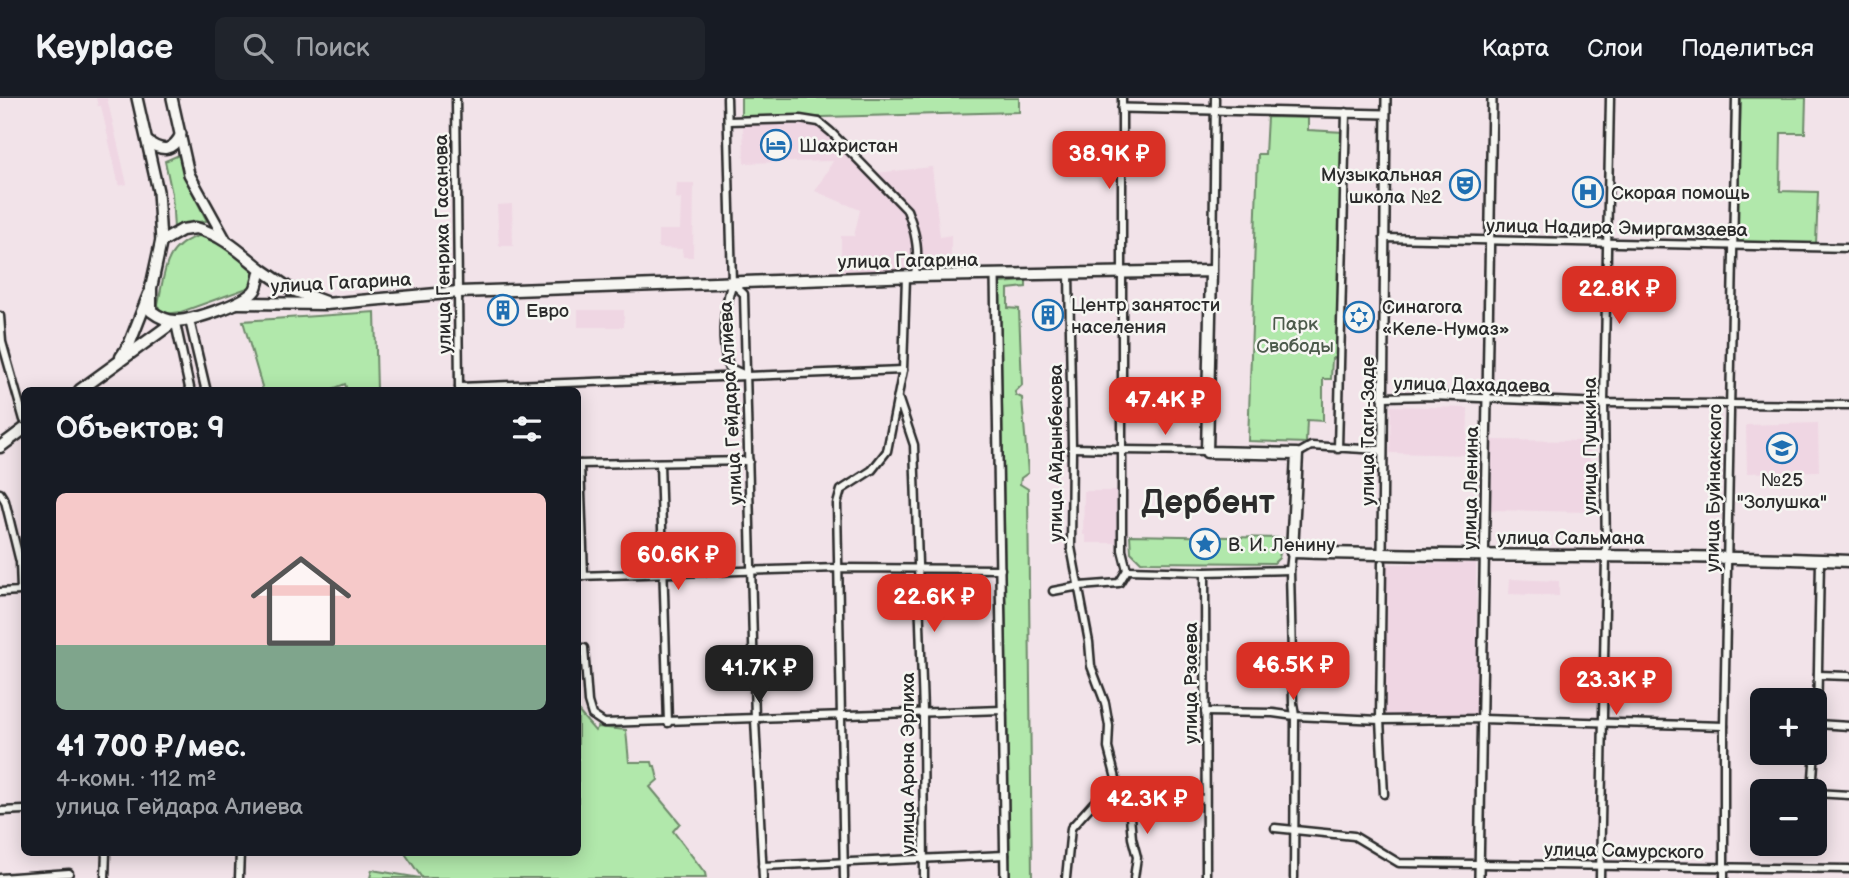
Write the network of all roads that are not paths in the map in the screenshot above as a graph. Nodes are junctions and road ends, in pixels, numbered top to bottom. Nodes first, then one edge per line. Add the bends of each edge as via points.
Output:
1 (137, 98) edge
2 (172, 98) edge
3 (456, 98) edge
4 (727, 98) edge
5 (1122, 98) edge
6 (1215, 98) edge
7 (1386, 98) edge
8 (1492, 98) edge
9 (1610, 98) edge
10 (1736, 98) edge
11 (1122, 108) junction
12 (1215, 111) junction
13 (1346, 112) junction
14 (1385, 114) junction
15 (728, 121) junction
16 (181, 134) junction
17 (147, 141) junction
18 (1384, 238) junction
19 (225, 239) junction
20 (1489, 239) junction
21 (161, 242) junction
22 (1608, 242) junction
23 (1733, 246) junction
24 (1849, 248) edge
25 (261, 269) junction
26 (1213, 270) junction
27 (1122, 272) junction
28 (1069, 274) junction
29 (995, 275) junction
30 (911, 276) junction
31 (732, 283) junction
32 (151, 288) junction
33 (459, 292) junction
34 (237, 303) junction
35 (0, 316) edge
36 (189, 318) junction
37 (175, 321) junction
38 (115, 366) junction
39 (903, 370) junction
40 (746, 376) junction
41 (84, 387) edge
42 (189, 387) edge
43 (205, 387) edge
44 (459, 387) edge
45 (503, 387) edge
46 (1382, 397) junction
47 (899, 398) junction
48 (1486, 399) junction
49 (1604, 403) junction
50 (1730, 403) junction
51 (1849, 405) edge
52 (21, 408) edge
53 (21, 431) edge
54 (0, 447) edge
55 (1072, 448) junction
56 (1121, 449) junction
57 (1338, 449) junction
58 (1381, 450) junction
59 (1208, 451) junction
60 (1298, 453) junction
61 (749, 461) junction
62 (660, 463) junction
63 (581, 464) edge
64 (0, 494) edge
65 (1292, 552) junction
66 (1485, 554) junction
67 (1606, 555) junction
68 (1727, 556) junction
69 (1382, 559) junction
70 (1820, 560) junction
71 (1849, 561) edge
72 (838, 568) junction
73 (919, 568) junction
74 (1001, 569) junction
75 (1127, 570) junction
76 (1290, 570) junction
77 (753, 571) junction
78 (1205, 572) junction
79 (664, 573) junction
80 (21, 574) edge
81 (581, 576) edge
82 (21, 586) edge
83 (1080, 586) junction
84 (1053, 591) dead end
85 (0, 592) edge
86 (581, 648) edge
87 (1818, 676) junction
88 (1849, 676) edge
89 (1818, 688) edge
90 (1003, 710) junction
91 (923, 712) junction
92 (1205, 712) junction
93 (843, 714) junction
94 (1295, 716) junction
95 (755, 719) junction
96 (1482, 719) junction
97 (1380, 720) junction
98 (668, 723) junction
99 (1602, 723) junction
100 (1827, 725) edge
101 (1724, 726) junction
102 (1849, 726) edge
103 (1827, 793) edge
104 (1120, 794) junction
105 (1384, 794) dead end
106 (1128, 795) junction
107 (1849, 795) edge
108 (1205, 799) junction
109 (21, 810) edge
110 (0, 811) edge
111 (1275, 828) dead end
112 (1294, 829) junction
113 (1005, 855) junction
114 (106, 856) edge
115 (240, 856) edge
116 (923, 858) junction
117 (844, 862) junction
118 (1479, 864) junction
119 (762, 866) junction
120 (1600, 866) junction
121 (1724, 867) junction
122 (1849, 869) edge
123 (69, 873) dead end
124 (0, 877) edge
125 (105, 878) edge
126 (239, 878) edge
127 (763, 878) edge
128 (844, 878) edge
129 (924, 878) edge
130 (1006, 878) edge
131 (1066, 878) edge
132 (1134, 878) edge
133 (1206, 878) edge
134 (1294, 878) edge
135 (1479, 878) edge
136 (1600, 878) edge
137 (1724, 878) edge

1 - 17 main road
2 - 16 main road
3 - 33 street, улица Генриха Гасанова
4 - 15 street, улица Гейдара Алиева
5 - 11 street
6 - 12 street
7 - 14 street, улица Таги-Заде
8 - 20 street, улица Ленина
9 - 22 street, улица Пушкина
10 - 23 street, улица Буйнакского
11 - 12 street
11 - 27 street
12 - 13 street
12 - 26 street
13 - 14 street
13 - 57 street
14 - 18 street, улица Таги-Заде
15 - 30 street via 800,119 819,122 831,132 907,211 917,258
15 - 31 street, улица Гейдара Алиева
16 - 17 main road via 167,148 157,149
16 - 19 main road via 188,174
17 - 21 main road via 160,203
18 - 20 street, улица Надира Эмиргамзаева
18 - 46 street, улица Таги-Заде
19 - 21 main road via 196,228
19 - 25 main road
20 - 22 street, улица Надира Эмиргамзаева
20 - 48 street, улица Ленина
21 - 32 main road
22 - 23 street, улица Надира Эмиргамзаева
22 - 49 street, улица Пушкина
23 - 24 street, улица Надира Эмиргамзаева
23 - 50 street, улица Буйнакского
25 - 33 main road, улица Гагарина via 290,289 326,303
25 - 34 main road via 255,290
26 - 27 main road, улица Гагарина
26 - 59 main road
27 - 28 main road, улица Гагарина
27 - 56 street
27 - 59 main road, улица Гагарина via 1211,271
28 - 29 main road, улица Гагарина
28 - 30 main road, улица Гагарина
28 - 55 street, улица Айдынбекова
29 - 30 main road, улица Гагарина
29 - 74 street
30 - 31 main road, улица Гагарина
30 - 39 street
31 - 33 main road, улица Гагарина
31 - 40 street, улица Гейдара Алиева via 744,294
31 - 40 street via 725,307 726,357 729,368
32 - 37 main road via 151,311
32 - 38 main road via 129,345
33 - 34 main road, улица Гагарина via 326,304
33 - 44 street, улица Генриха Гасанова
34 - 36 main road
35 - 52 street via 2,342
36 - 37 main road
36 - 43 street
37 - 38 main road
37 - 42 street
38 - 41 main road
39 - 40 street
39 - 47 street
40 - 45 street
40 - 61 street, улица Гейдара Алиева
46 - 48 street, улица Дахадаева
46 - 58 street, улица Таги-Заде
47 - 72 street via 887,451 872,470 841,490
47 - 73 street, улица Арона Эрлиха via 914,445
48 - 49 street, улица Дахадаева
48 - 66 street, улица Ленина
49 - 50 street, улица Дахадаева
49 - 67 street, улица Пушкина
50 - 51 street, улица Дахадаева
50 - 68 street, улица Буйнакского
53 - 54 main road
55 - 56 street
55 - 83 street, улица Айдынбекова via 1071,547
56 - 59 street
56 - 75 street via 1122,550
57 - 58 street
57 - 60 street via 1311,446
58 - 69 street, улица Таги-Заде
59 - 60 main road
60 - 65 main road
61 - 62 street
61 - 77 street, улица Гейдара Алиева
62 - 63 street
62 - 79 street
64 - 80 street
65 - 69 main road, улица Сальмана
65 - 76 street
66 - 67 main road, улица Сальмана
66 - 69 main road, улица Сальмана
66 - 96 street, улица Ленина
67 - 68 main road, улица Сальмана
67 - 99 street, улица Пушкина
68 - 70 main road, улица Сальмана
68 - 101 street, улица Буйнакского
69 - 97 street, улица Таги-Заде
70 - 71 main road, улица Сальмана
70 - 87 street
72 - 73 street
72 - 77 street
72 - 93 street
73 - 74 street
73 - 91 street, улица Арона Эрлиха
74 - 90 street
75 - 78 street
75 - 83 street via 1119,583
76 - 78 street
76 - 94 street
77 - 79 street
77 - 95 street, улица Гейдара Алиева
78 - 92 street, улица Рзаева
79 - 81 street
79 - 98 street
82 - 85 street
83 - 84 street
83 - 104 street, улица Айдынбекова via 1089,655 1105,703 1108,748
86 - 98 street via 592,715 604,723
87 - 88 street
87 - 89 street
90 - 91 street
90 - 113 street
91 - 93 street
91 - 116 street, улица Арона Эрлиха
92 - 94 street
92 - 108 street, улица Рзаева
93 - 95 street
93 - 117 street
94 - 97 street
94 - 112 street
95 - 98 street
95 - 119 street, улица Гейдара Алиева
96 - 97 street
96 - 99 street
96 - 118 street, улица Ленина
97 - 105 street, улица Таги-Заде
99 - 101 street
99 - 120 street, улица Пушкина
100 - 102 street
101 - 121 street, улица Буйнакского
103 - 107 street
104 - 106 street
104 - 131 street via 1097,799 1071,828
106 - 108 street
106 - 132 street via 1137,857
108 - 133 street, улица Рзаева
109 - 110 street
111 - 112 street
112 - 118 street, улица Самурского via 1354,836 1399,863
112 - 134 street
113 - 116 street
113 - 130 street
114 - 125 street
115 - 126 street
116 - 117 street
116 - 129 street, улица Арона Эрлиха
117 - 119 street
117 - 128 street
118 - 120 street, улица Самурского
118 - 135 street, улица Ленина
119 - 127 street, улица Гейдара Алиева
120 - 121 street, улица Самурского
120 - 136 street, улица Пушкина
121 - 122 street, улица Самурского
121 - 137 street, улица Буйнакского
123 - 124 street

